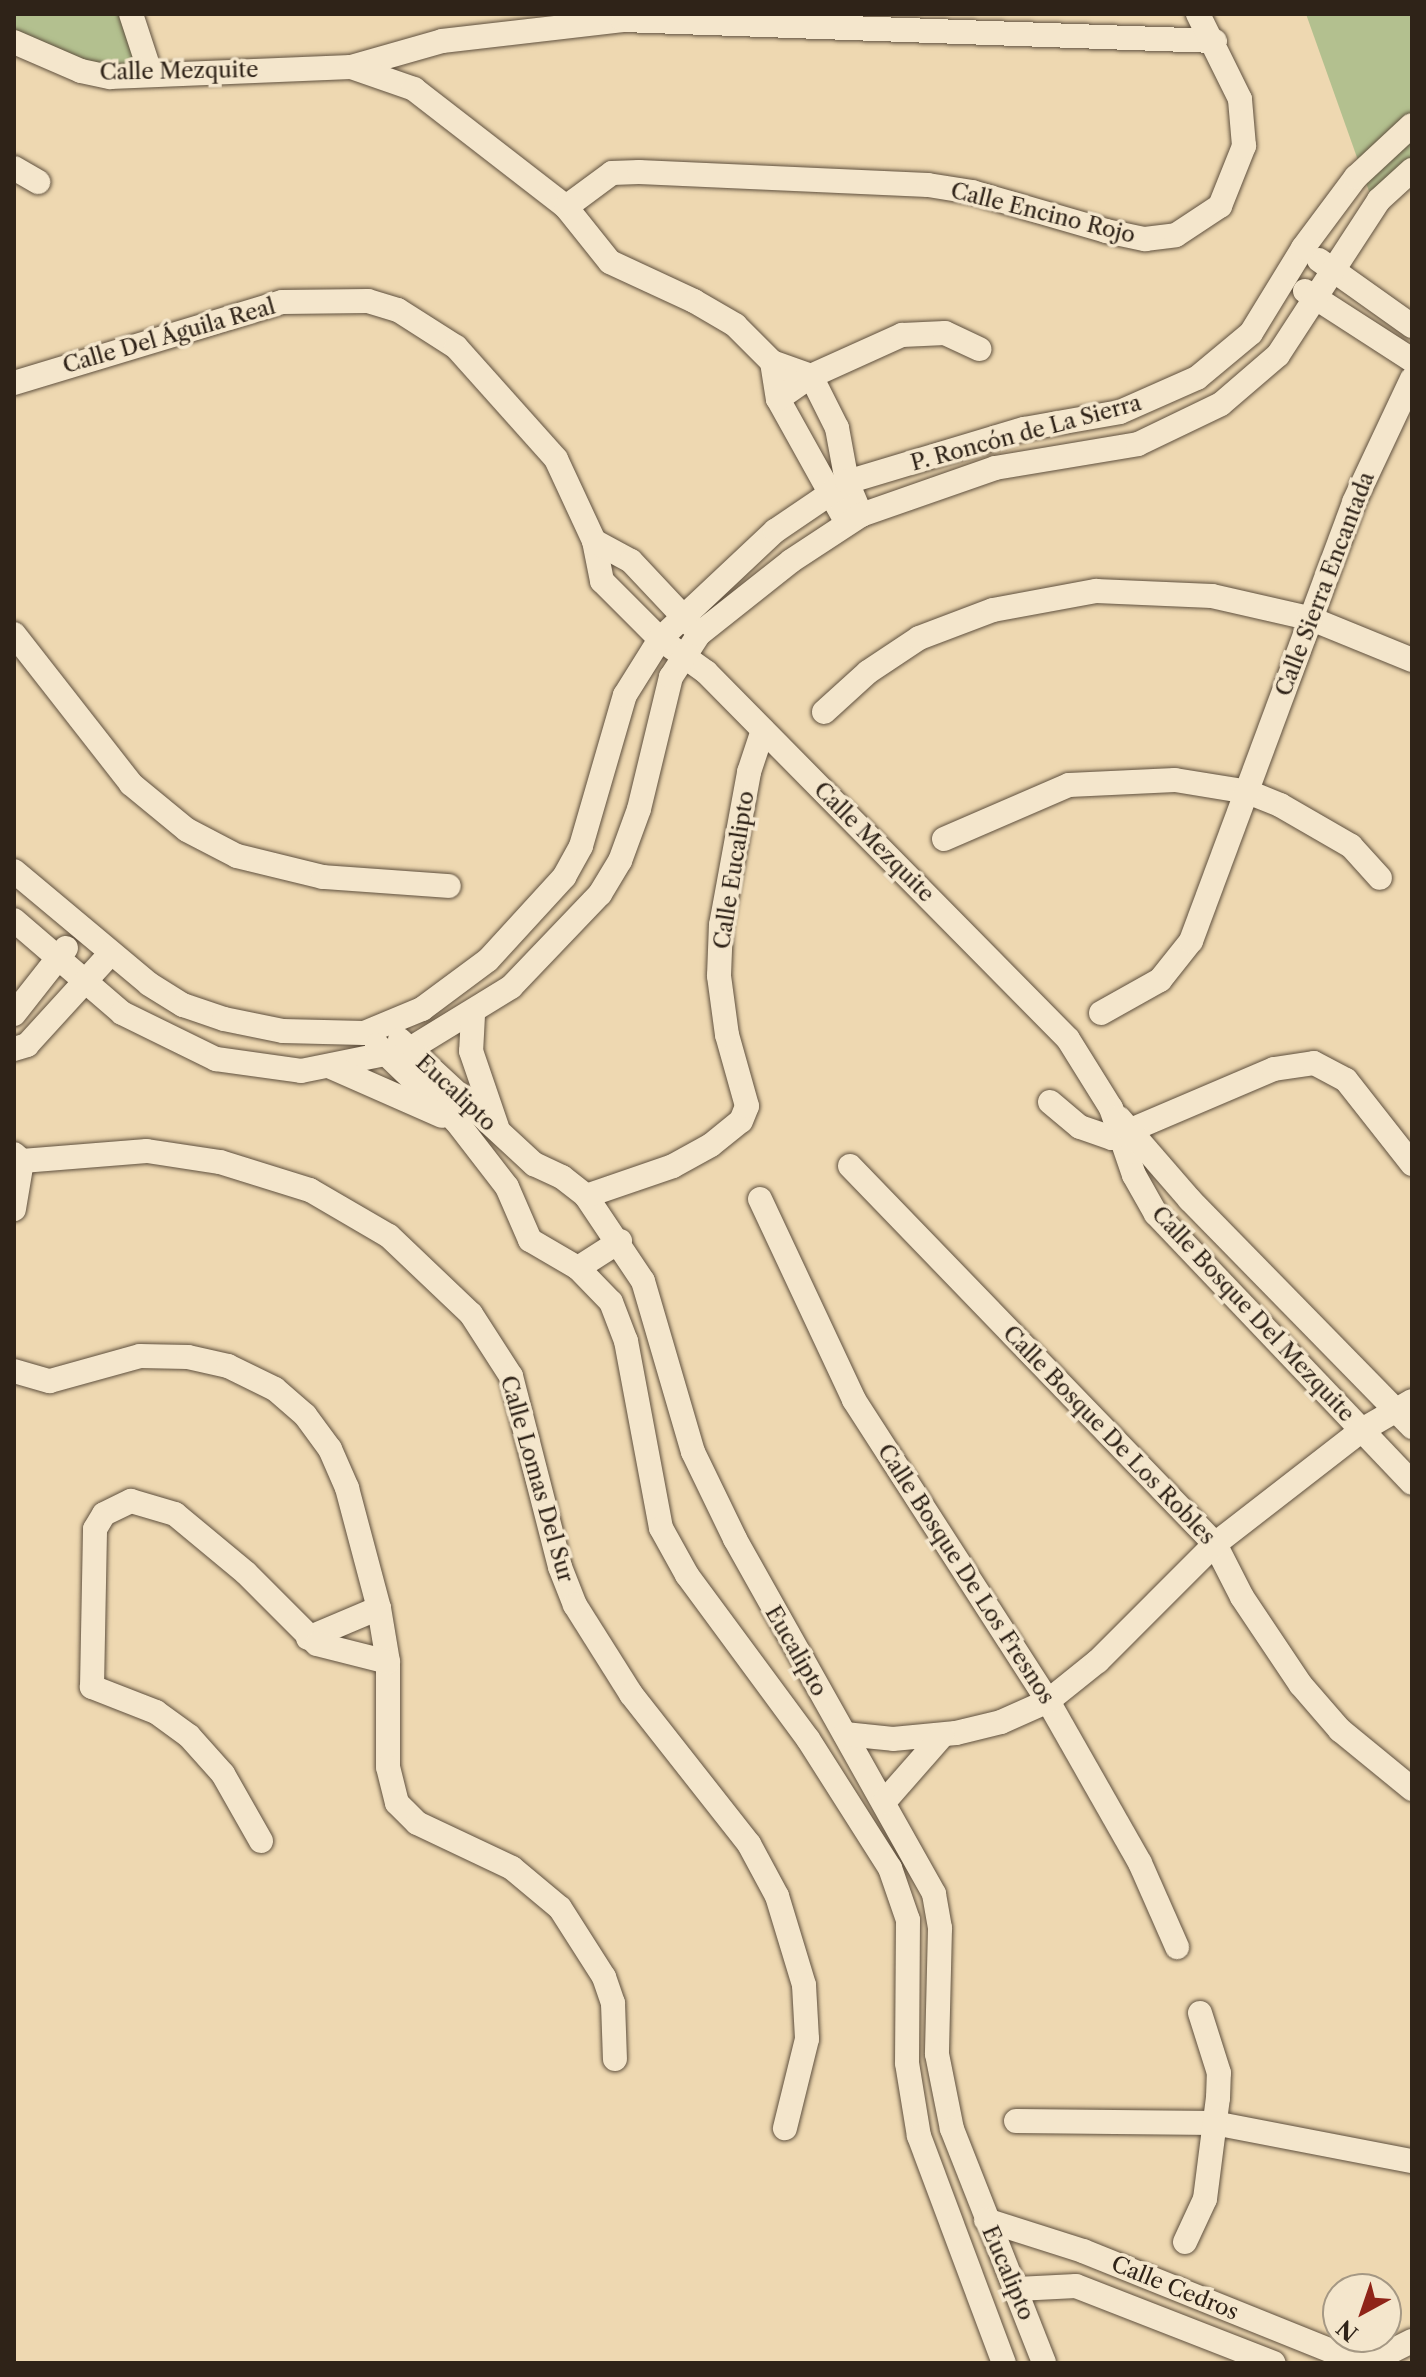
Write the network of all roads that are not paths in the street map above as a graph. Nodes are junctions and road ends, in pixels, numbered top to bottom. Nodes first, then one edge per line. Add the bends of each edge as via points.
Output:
1 (131, 14) edge
2 (1198, 14) edge
3 (442, 41) junction
4 (1215, 41) junction
5 (14, 42) edge
6 (351, 67) junction
7 (151, 75) junction
8 (414, 89) junction
9 (1412, 125) edge
10 (14, 168) edge
11 (1412, 170) edge
12 (38, 182) dead end
13 (566, 207) junction
14 (1303, 248) junction
15 (1331, 268) junction
16 (1287, 278) junction
17 (1316, 298) junction
18 (1412, 326) edge
19 (980, 349) dead end
20 (1412, 360) edge
21 (772, 362) junction
22 (811, 376) junction
23 (1412, 379) edge
24 (14, 383) edge
25 (778, 399) junction
26 (838, 486) junction
27 (854, 519) junction
28 (594, 541) junction
29 (681, 616) junction
30 (1309, 618) junction
31 (14, 634) edge
32 (699, 634) junction
33 (660, 639) junction
34 (681, 656) junction
35 (1412, 660) edge
36 (706, 672) junction
37 (824, 712) dead end
38 (763, 730) junction
39 (1248, 792) junction
40 (944, 839) dead end
41 (14, 871) edge
42 (1380, 878) dead end
43 (449, 886) dead end
44 (14, 920) edge
45 (79, 930) junction
46 (110, 954) junction
47 (57, 958) junction
48 (85, 983) junction
49 (1042, 1012) joint
50 (1101, 1013) dead end
51 (14, 1014) edge
52 (473, 1015) junction
53 (375, 1029) junction
54 (14, 1049) edge
55 (398, 1051) junction
56 (331, 1067) junction
57 (1050, 1102) dead end
58 (456, 1121) junction
59 (499, 1133) junction
60 (1126, 1134) junction
61 (18, 1157) edge
62 (534, 1164) junction
63 (1412, 1164) edge
64 (850, 1166) dead end
65 (507, 1187) junction
66 (586, 1196) junction
67 (760, 1199) dead end
68 (14, 1209) edge
69 (620, 1241) junction
70 (578, 1268) junction
71 (14, 1371) edge
72 (1403, 1405) edge
73 (1412, 1427) edge
74 (1362, 1430) junction
75 (1412, 1483) edge
76 (1215, 1544) junction
77 (379, 1608) junction
78 (308, 1638) junction
79 (388, 1662) junction
80 (1048, 1701) junction
81 (845, 1734) junction
82 (942, 1736) junction
83 (1412, 1789) edge
84 (884, 1802) junction
85 (261, 1841) dead end
86 (1177, 1947) dead end
87 (1200, 2013) dead end
88 (615, 2059) dead end
89 (1016, 2121) dead end
90 (1214, 2123) junction
91 (785, 2128) dead end
92 (1412, 2161) edge
93 (986, 2220) junction
94 (1185, 2242) dead end
95 (1083, 2251) junction
96 (1076, 2286) junction
97 (1017, 2289) junction
98 (1412, 2341) edge
99 (1004, 2363) edge
100 (1044, 2363) edge
101 (1274, 2363) edge
102 (1365, 2363) edge

1 - 7 street
2 - 4 street, Calle Encino Rojo
3 - 4 street via 661,20
3 - 6 street
3 - 8 street via 420,62
4 - 13 street, Calle Encino Rojo via 1240,99 1244,146 1220,206 1176,235 1145,239 1119,234 972,192 928,185 612,173
5 - 7 street, Calle Mezquite via 81,71 110,77
6 - 7 street, Calle Mezquite
6 - 8 street
8 - 13 street
9 - 14 street, P. Roncón de La Sierra via 1356,177
10 - 12 street
11 - 15 street, P. Roncón de La Sierra via 1379,200
13 - 21 street via 610,262 735,325
14 - 15 street
14 - 16 street, P. Roncón de La Sierra
15 - 17 street, P. Roncón de La Sierra
15 - 18 street
16 - 17 street
16 - 26 street, P. Roncón de La Sierra via 1251,333 1223,359 1150,400 1120,412 1024,429
17 - 20 street
17 - 27 street, P. Roncón de La Sierra via 1269,364 1221,404 1188,422 1138,444 995,468
19 - 22 street via 945,333 922,330
21 - 22 street
21 - 25 street
22 - 25 street
22 - 26 street via 837,428
23 - 30 street, Calle Sierra Encantada via 1354,502
24 - 28 street, Calle Del Águila Real via 282,302 368,301 398,310 456,347 509,401 556,459
25 - 26 street
26 - 27 street
26 - 29 street, P. Roncón de La Sierra via 775,531
27 - 32 street, P. Roncón de La Sierra
28 - 29 street via 631,561
28 - 33 street, Calle Del Águila Real via 602,581
29 - 32 street
29 - 33 street, P. Roncón de La Sierra
30 - 35 street
30 - 37 street via 1212,596 1096,591 993,610 919,638 868,672
30 - 39 street, Calle Sierra Encantada
31 - 43 street via 131,784 187,830 237,856 323,877
32 - 34 street, P. Roncón de La Sierra
32 - 36 street
33 - 34 street, Calle Mezquite
33 - 53 street, P. Roncón de La Sierra via 625,695 581,846 564,877 529,920 454,989
34 - 36 street, Calle Mezquite
34 - 52 street, P. Roncón de La Sierra via 620,861 557,944
36 - 38 street, Calle Mezquite
38 - 49 street, Calle Mezquite
38 - 66 street, Calle Eucalipto via 749,772 721,925 719,976 727,1035 747,1106 741,1121 711,1145 673,1166
39 - 40 street via 1175,780 1069,785
39 - 42 street via 1327,829
39 - 50 street, Calle Sierra Encantada via 1182,957 1160,980
41 - 45 street
44 - 47 street, P. Roncón de La Sierra
45 - 46 street
45 - 47 street
46 - 48 street
46 - 53 street via 183,1005 224,1019 283,1031
47 - 48 street, P. Roncón de La Sierra
47 - 51 street
48 - 54 street via 27,1045
48 - 56 street, P. Roncón de La Sierra via 122,1013 216,1059 301,1071
49 - 60 street, Calle Bosque Del Mezquite via 1088,1066
52 - 55 street, P. Roncón de La Sierra
52 - 59 street via 471,1051
53 - 55 street, Eucalipto
55 - 56 street, P. Roncón de La Sierra
55 - 58 street, Eucalipto
55 - 59 street, Eucalipto
56 - 58 street
57 - 60 street via 1094,1135
58 - 65 street, Eucalipto
59 - 62 street, Eucalipto
60 - 63 street via 1274,1069 1314,1063 1346,1080
60 - 72 street, Calle Bosque Del Mezquite
60 - 74 street, Calle Bosque Del Mezquite via 1145,1196 1164,1222
61 - 68 street
61 - 91 street, Calle Lomas Del Sur via 147,1151 220,1162 310,1190 389,1236 471,1314 511,1376 560,1567 581,1617 631,1694 749,1844 777,1896 804,1985 807,2039
62 - 65 street
62 - 66 street, Eucalipto
64 - 76 street, Calle Bosque De Los Robles
65 - 70 street, Eucalipto via 530,1240
66 - 69 street, Eucalipto
67 - 80 street, Calle Bosque De Los Fresnos via 854,1400
69 - 70 street
69 - 81 street, Eucalipto via 656,1315 693,1452 773,1614
70 - 99 street, Eucalipto via 611,1302 626,1341 656,1510 676,1557 808,1739 899,1888 910,1945 906,2049 919,2136
71 - 77 street via 50,1381 140,1356 188,1357 228,1366 275,1389 305,1415 330,1449 347,1488
72 - 73 street, Calle Bosque Del Mezquite
72 - 74 street
74 - 75 street, Calle Bosque Del Mezquite
74 - 76 street
76 - 80 street via 1098,1661
76 - 83 street, Calle Bosque De Los Robles via 1242,1597 1301,1685 1340,1730
77 - 78 street
77 - 79 street
78 - 79 street via 330,1650
78 - 85 street via 246,1573 175,1514 131,1501 114,1505 95,1529 92,1687 144,1706 189,1736 223,1774
79 - 88 street via 388,1767 397,1803 417,1823 512,1868 560,1908 604,1977 613,2003
80 - 82 street via 1001,1722
80 - 86 street, Calle Bosque De Los Fresnos via 1140,1863
81 - 82 street via 893,1739
81 - 84 street, Eucalipto
82 - 84 street
84 - 93 street, Eucalipto via 934,1894 940,1928 937,2054 952,2129
87 - 90 street via 1219,2073
89 - 90 street
90 - 92 street
90 - 94 street via 1205,2199
93 - 95 street, Calle Cedros
93 - 97 street, Eucalipto
95 - 96 street
95 - 102 street, Calle Cedros
96 - 97 street, Calle Cedros
96 - 101 street, Calle Cedros
97 - 100 street, Eucalipto
98 - 102 street

